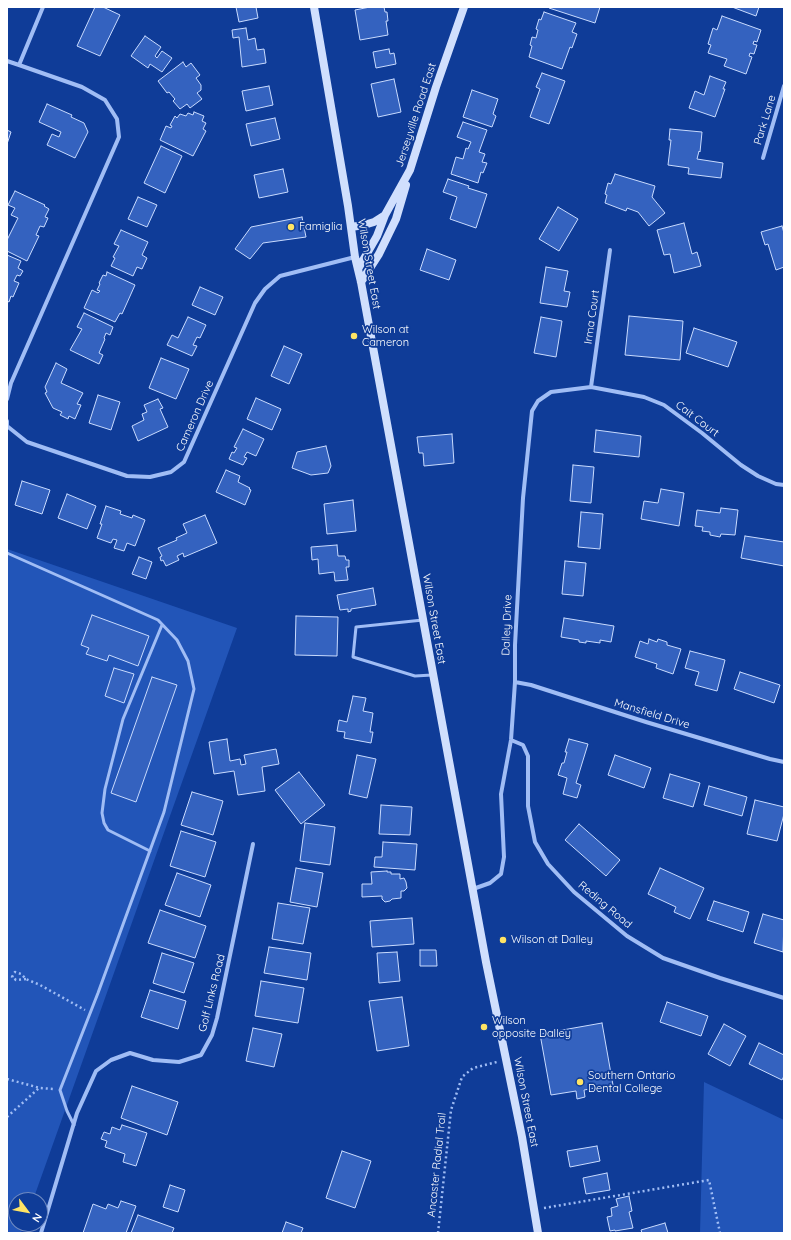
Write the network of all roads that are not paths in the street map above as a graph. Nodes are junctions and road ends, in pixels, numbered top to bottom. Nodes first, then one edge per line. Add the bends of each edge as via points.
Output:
1 (43, 7) edge
2 (314, 7) edge
3 (464, 7) edge
4 (7, 61) edge
5 (19, 65) junction
6 (784, 86) edge
7 (763, 158) dead end
8 (410, 170) junction
9 (385, 215) junction
10 (351, 227) junction
11 (610, 250) dead end
12 (355, 257) junction
13 (358, 269) junction
14 (361, 282) junction
15 (591, 387) junction
16 (7, 399) edge
17 (7, 421) edge
18 (784, 485) edge
19 (7, 553) edge
20 (423, 620) junction
21 (162, 624) junction
22 (433, 674) junction
23 (515, 682) junction
24 (511, 740) junction
25 (784, 762) edge
26 (254, 844) dead end
27 (150, 851) junction
28 (472, 889) junction
29 (784, 998) edge
30 (74, 1125) junction
31 (41, 1233) edge
32 (538, 1233) edge

1 - 5 street
2 - 10 main road, Wilson Street East
3 - 8 main road, Jerseyville Road East
4 - 5 street
5 - 16 street via 82,88 105,100 117,119 119,137 14,376
6 - 7 street, Park Lane
8 - 9 main road, Jerseyville Road East
8 - 14 main road via 396,219 379,254
9 - 10 main road via 364,226
9 - 13 main road, Jerseyville Road East via 377,236
10 - 12 main road, Wilson Street East
11 - 15 street, Irma Court
12 - 13 main road, Wilson Street East
12 - 17 street, Cameron Drive via 280,276 265,289 255,303 184,462 171,472 150,477 127,476 27,442 7,426
13 - 14 main road, Wilson Street East
14 - 20 main road, Wilson Street East
15 - 18 street, Cait Court via 644,397 664,405 702,432 741,465 776,484
15 - 23 street, Dalley Drive via 551,392 538,401 532,411 523,498
19 - 21 lane
20 - 22 main road, Wilson Street East
20 - 22 lane via 356,627 353,657 415,676
21 - 27 lane via 177,640 188,661 194,689 164,812
21 - 27 lane via 123,719 105,789 102,813 108,830
22 - 28 main road, Wilson Street East
23 - 24 street, Dalley Drive
23 - 25 street, Mansfield Drive
24 - 28 street, Dalley Drive via 502,794 504,856 501,874 490,883
24 - 29 street, Reding Road via 523,745 528,756 528,806 535,842 548,864 574,892 627,936 663,958
26 - 30 street, Golf Links Road via 217,1018 212,1035 201,1055 179,1062 153,1060 130,1053 111,1060 96,1071
27 - 30 lane via 60,1090
28 - 32 main road, Wilson Street East via 522,1137
30 - 31 street, Golf Links Road

